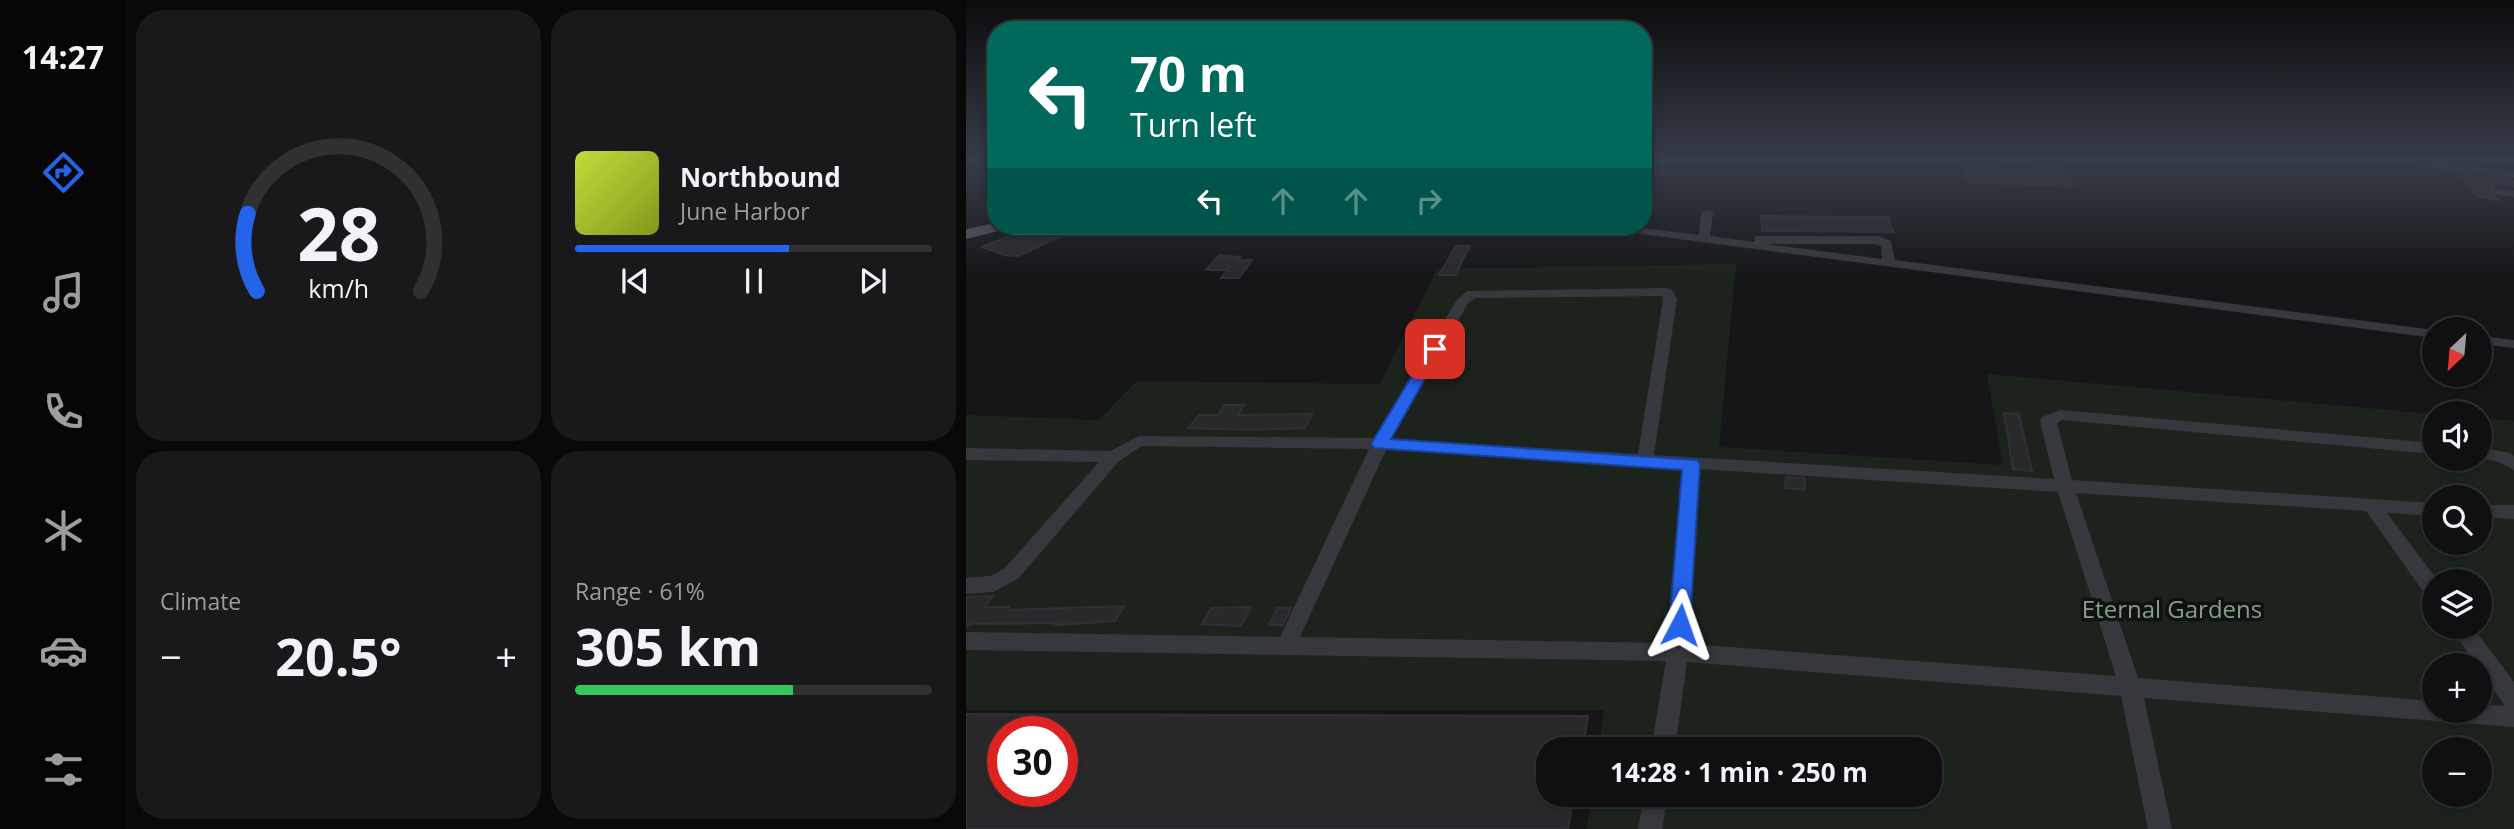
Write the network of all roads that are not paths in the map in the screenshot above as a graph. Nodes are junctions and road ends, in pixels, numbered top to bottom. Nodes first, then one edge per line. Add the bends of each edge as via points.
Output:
1 (1707, 213) dead end
2 (987, 229) edge
3 (1652, 232) edge
4 (966, 234) edge
5 (1704, 239) junction
6 (1750, 245) junction
7 (1889, 263) junction
8 (2422, 333) edge
9 (2492, 341) edge
10 (2514, 344) edge
11 (1380, 444) junction
12 (2422, 447) edge
13 (966, 454) edge
14 (2492, 455) edge
15 (1113, 457) junction
16 (1645, 461) junction
17 (1691, 464) junction
18 (2514, 464) edge
19 (2064, 484) junction
20 (2372, 506) junction
21 (2422, 508) edge
22 (2492, 511) edge
23 (2514, 512) edge
24 (2422, 575) edge
25 (966, 586) edge
26 (2469, 639) edge
27 (966, 641) edge
28 (1286, 646) junction
29 (1678, 652) junction
30 (2130, 686) junction
31 (2514, 700) edge
32 (2514, 717) edge
33 (1665, 737) edge
34 (1654, 807) edge
35 (1650, 829) edge
36 (2160, 829) edge

1 - 5 street
2 - 4 main road
3 - 5 street
5 - 6 street
6 - 7 street
6 - 7 street via 1768,238 1878,240 1887,244
7 - 8 street
9 - 10 street
11 - 15 street via 1139,441
11 - 16 street
11 - 16 street via 1463,301 1472,294 1666,292 1670,299
11 - 28 street
12 - 19 street via 2060,415 2048,421
13 - 15 street
14 - 18 street
15 - 25 street via 1011,574 993,584
16 - 17 street
17 - 19 street
17 - 29 street
19 - 20 street
19 - 30 street
20 - 21 street
20 - 24 street
22 - 23 street
26 - 31 street
27 - 28 street
28 - 29 street
29 - 30 street
29 - 33 street
30 - 32 street
30 - 36 street
34 - 35 street

